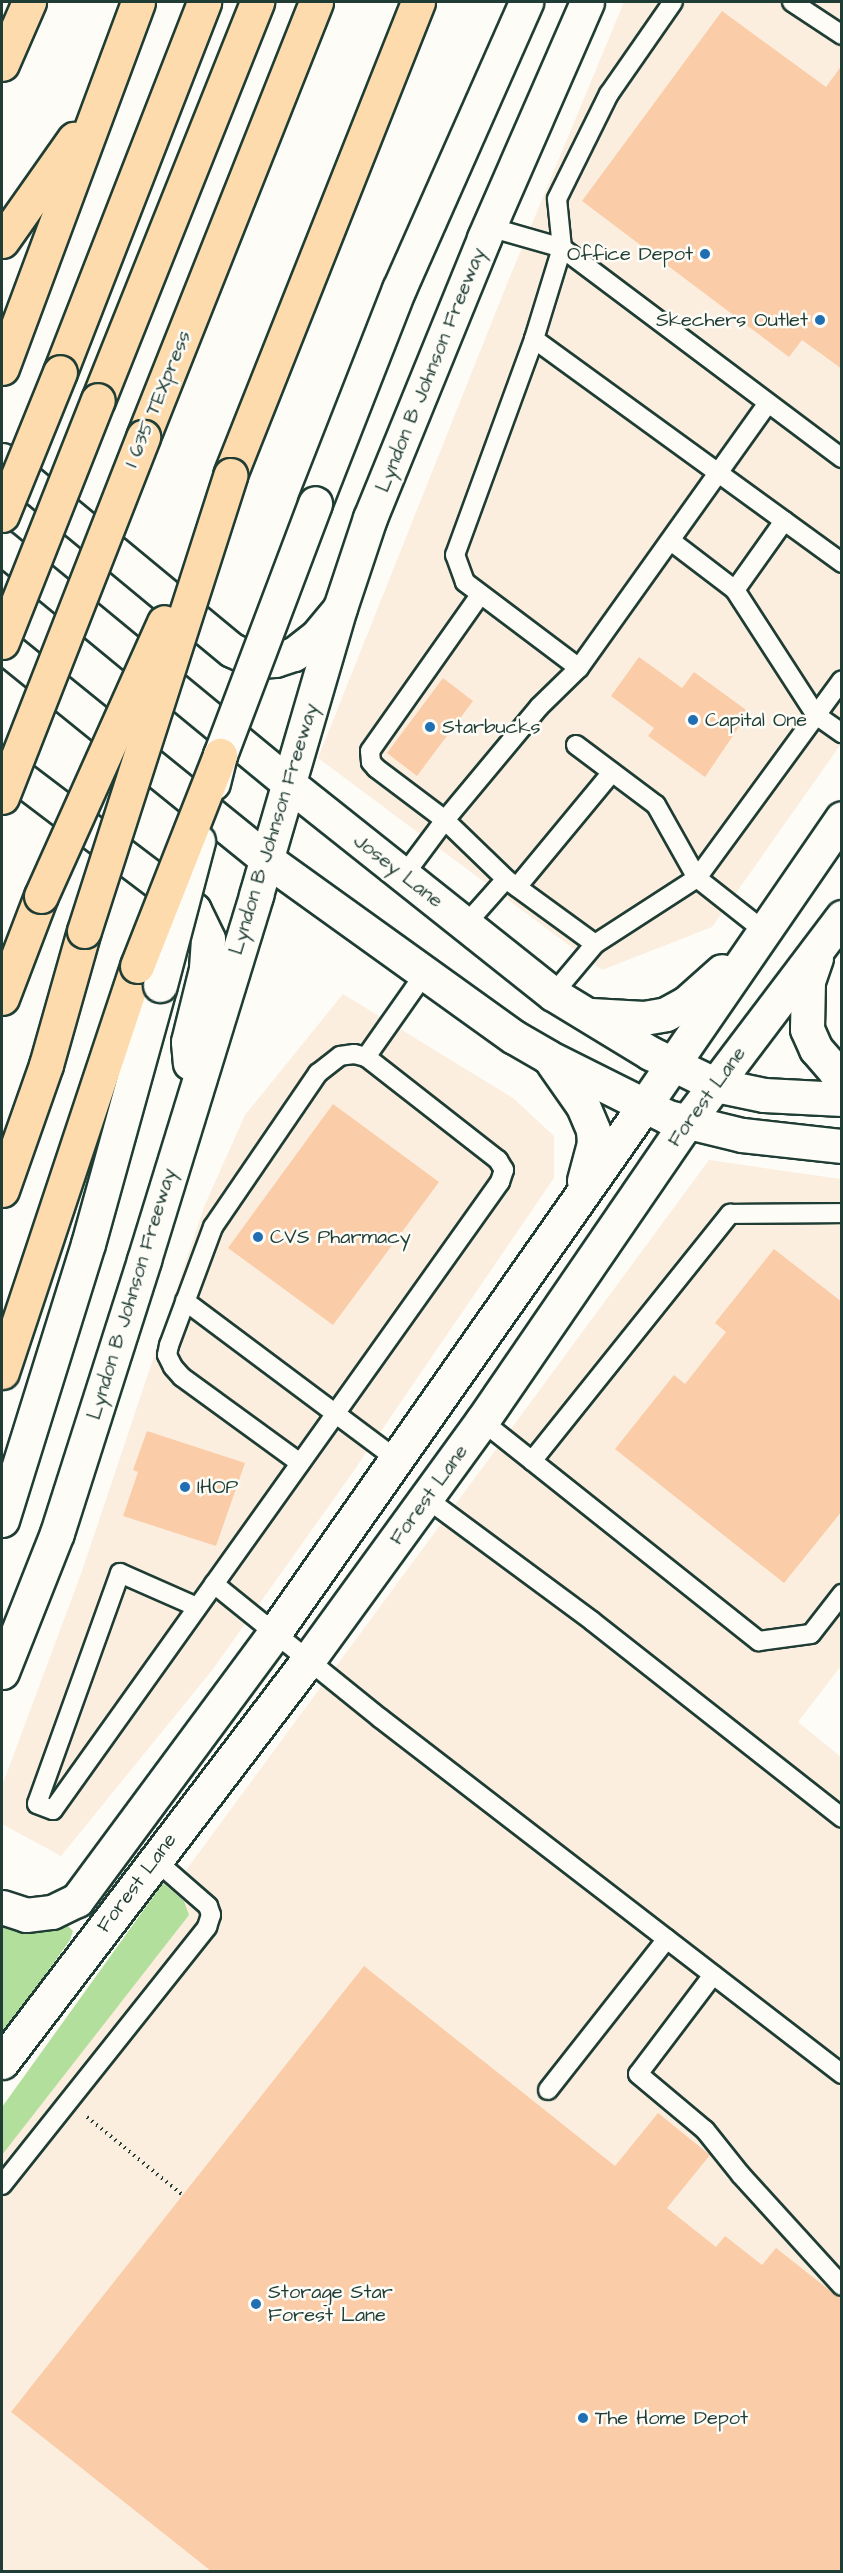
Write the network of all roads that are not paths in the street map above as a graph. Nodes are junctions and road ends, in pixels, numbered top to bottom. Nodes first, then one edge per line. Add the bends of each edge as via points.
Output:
1 (29, 2) edge
2 (138, 2) edge
3 (204, 2) edge
4 (256, 2) edge
5 (316, 2) edge
6 (418, 2) edge
7 (526, 2) edge
8 (587, 2) edge
9 (673, 2) edge
10 (792, 2) edge
11 (842, 35) edge
12 (2, 64) edge
13 (100, 103) junction
14 (489, 227) junction
15 (2, 241) edge
16 (562, 248) junction
17 (534, 339) junction
18 (2, 368) edge
19 (768, 403) junction
20 (838, 449) edge
21 (2, 460) edge
22 (718, 473) junction
23 (230, 475) junction
24 (2, 515) edge
25 (784, 521) junction
26 (671, 541) junction
27 (2, 547) edge
28 (842, 563) edge
29 (735, 590) junction
30 (480, 595) junction
31 (340, 608) junction
32 (2, 643) edge
33 (579, 668) junction
34 (842, 680) edge
35 (816, 715) junction
36 (842, 733) edge
37 (576, 745) dead end
38 (220, 755) joint
39 (2, 764) edge
40 (612, 772) junction
41 (289, 784) junction
42 (2, 797) edge
43 (842, 818) edge
44 (445, 820) junction
45 (266, 859) junction
46 (404, 875) junction
47 (697, 878) junction
48 (512, 883) junction
49 (842, 917) edge
50 (466, 924) junction
51 (764, 931) junction
52 (595, 944) junction
53 (822, 944) junction
54 (425, 973) junction
55 (149, 975) junction
56 (553, 994) junction
57 (2, 998) edge
58 (586, 1014) junction
59 (548, 1057) junction
60 (366, 1058) junction
61 (672, 1065) junction
62 (842, 1074) edge
63 (716, 1084) junction
64 (193, 1097) junction
65 (842, 1099) edge
66 (644, 1106) junction
67 (687, 1122) junction
68 (842, 1146) edge
69 (2, 1190) edge
70 (581, 1194) junction
71 (842, 1213) edge
72 (185, 1301) junction
73 (2, 1372) edge
74 (335, 1414) junction
75 (482, 1421) junction
76 (395, 1458) junction
77 (532, 1461) junction
78 (300, 1463) junction
79 (426, 1498) junction
80 (2, 1520) edge
81 (214, 1584) junction
82 (842, 1594) edge
83 (197, 1607) junction
84 (275, 1632) junction
85 (309, 1659) junction
86 (2, 1672) edge
87 (842, 1818) edge
88 (126, 1836) junction
89 (155, 1860) junction
90 (2, 1907) edge
91 (667, 1939) junction
92 (713, 1975) junction
93 (2, 2062) edge
94 (842, 2073) edge
95 (548, 2090) dead end
96 (2, 2185) edge
97 (842, 2286) edge

1 - 12 highway
2 - 13 highway
3 - 24 highway, bridge
4 - 32 highway, bridge
5 - 42 highway, I 635 TEXpress, bridge
6 - 23 highway
7 - 38 main road, bridge via 399,289
8 - 14 main road, Lyndon B Johnson Freeway
9 - 16 lane via 609,94 557,199
10 - 11 lane
13 - 15 highway
13 - 18 highway
14 - 16 lane
14 - 31 main road, Lyndon B Johnson Freeway via 370,518
16 - 17 lane
16 - 19 lane
17 - 22 lane
17 - 30 lane via 455,555 465,582
19 - 20 lane
19 - 22 lane
21 - 31 main road via 232,650 256,661 294,654 316,637
22 - 25 lane
22 - 26 lane
23 - 57 highway, bridge via 41,896
23 - 69 highway, bridge via 84,931 46,1065
25 - 28 lane
25 - 29 lane
26 - 29 lane
26 - 33 lane
27 - 41 main road, Josey Lane
29 - 35 lane
30 - 33 lane
30 - 44 lane via 370,751 376,768
31 - 41 main road, Lyndon B Johnson Freeway
32 - 45 main road
33 - 44 lane via 539,707
34 - 35 lane
35 - 36 lane
35 - 47 lane
37 - 40 lane
38 - 55 highway, bridge
39 - 64 main road via 194,910 208,939 207,969 188,1042
40 - 47 lane via 656,805
40 - 48 lane
41 - 45 main road, Lyndon B Johnson Freeway
41 - 46 main road, Josey Lane
43 - 51 main road, Forest Lane
44 - 46 lane
44 - 48 lane
45 - 54 main road
45 - 64 main road, Lyndon B Johnson Freeway
46 - 50 main road, Josey Lane
47 - 51 lane
47 - 52 lane
48 - 50 lane
48 - 52 lane
49 - 53 main road, Forest Lane
50 - 56 main road, Josey Lane
51 - 58 main road via 686,1003 666,1014 620,1018
51 - 61 main road, Forest Lane
52 - 56 lane
53 - 62 main road via 808,981 807,1029 816,1049
53 - 63 main road, Forest Lane
54 - 59 main road
54 - 60 lane
55 - 73 highway
55 - 80 main road via 88,1244
56 - 58 main road, Josey Lane
58 - 61 main road, Josey Lane
59 - 66 main road
59 - 70 main road via 583,1106 593,1130 594,1143
60 - 72 lane via 354,1054 340,1056 318,1073 213,1227
60 - 74 lane via 498,1160 504,1170 496,1187
61 - 63 main road, Josey Lane
61 - 66 main road, Forest Lane
63 - 65 main road, Josey Lane via 765,1095
63 - 67 main road, Forest Lane
64 - 86 main road, Lyndon B Johnson Freeway via 57,1533
66 - 67 main road
66 - 70 main road, Forest Lane
67 - 68 main road via 742,1136
67 - 75 main road, Forest Lane
70 - 76 main road, Forest Lane
71 - 77 lane via 729,1214
72 - 74 lane
72 - 78 lane via 169,1345 167,1356 173,1367
74 - 76 lane
74 - 78 lane
75 - 77 lane
75 - 79 main road, Forest Lane
76 - 84 main road, Forest Lane
77 - 82 lane via 759,1641 811,1634
78 - 81 lane
79 - 85 main road, Forest Lane
79 - 87 lane via 592,1621
81 - 83 lane
81 - 84 lane
83 - 83 lane via 120,1573 37,1804 53,1810
84 - 85 lane
84 - 88 main road, Forest Lane
85 - 89 main road, Forest Lane
85 - 91 lane
88 - 89 main road
88 - 90 main road, Forest Lane via 77,1900 52,1912 26,1915
89 - 93 main road, Forest Lane
89 - 96 lane via 208,1906 211,1915 207,1927
91 - 92 lane
91 - 95 lane
92 - 94 lane
92 - 97 lane via 638,2074 705,2130

